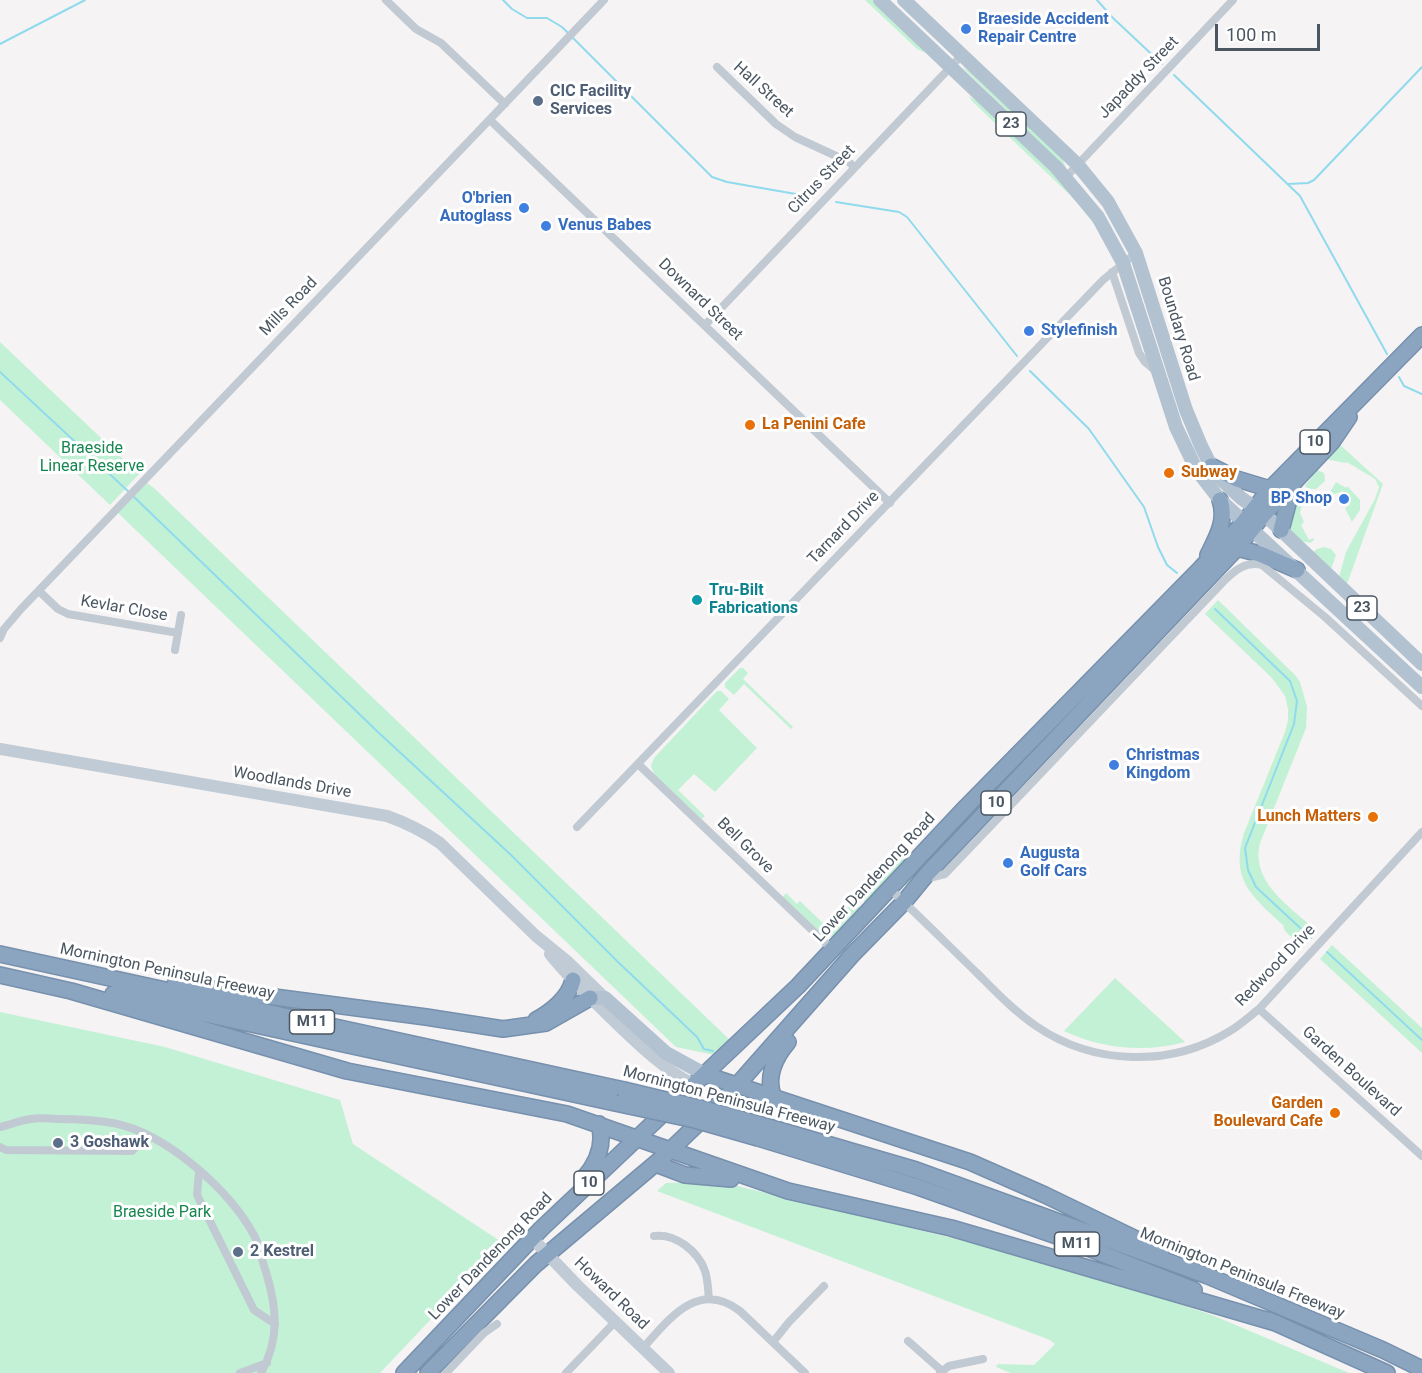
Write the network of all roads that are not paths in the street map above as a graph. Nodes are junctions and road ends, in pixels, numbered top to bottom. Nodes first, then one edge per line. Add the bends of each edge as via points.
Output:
1 (386, 0) edge
2 (604, 0) edge
3 (880, 0) edge
4 (904, 0) edge
5 (1233, 0) edge
6 (962, 55) junction
7 (717, 67) dead end
8 (951, 67) junction
9 (505, 104) junction
10 (490, 120) junction
11 (1077, 164) junction
12 (854, 167) junction
13 (1066, 177) junction
14 (1136, 253) junction
15 (1117, 268) junction
16 (705, 325) junction
17 (1422, 335) edge
18 (1362, 398) junction
19 (1211, 466) junction
20 (1294, 482) junction
21 (1270, 489) junction
22 (1220, 500) junction
23 (890, 503) junction
24 (1259, 511) junction
25 (1249, 525) junction
26 (1281, 530) junction
27 (1237, 549) junction
28 (1201, 568) junction
29 (1219, 568) junction
30 (1297, 570) junction
31 (1216, 589) junction
32 (39, 591) junction
33 (1320, 593) junction
34 (181, 615) dead end
35 (1325, 617) junction
36 (178, 633) junction
37 (0, 638) edge
38 (175, 650) dead end
39 (1422, 664) edge
40 (1422, 687) edge
41 (1422, 705) edge
42 (0, 749) edge
43 (638, 764) junction
44 (577, 827) dead end
45 (1422, 832) edge
46 (927, 874) junction
47 (889, 888) junction
48 (904, 902) junction
49 (536, 936) junction
50 (833, 950) junction
51 (0, 954) edge
52 (843, 965) junction
53 (68, 969) junction
54 (0, 973) edge
55 (573, 980) junction
56 (831, 980) junction
57 (598, 998) junction
58 (1259, 1009) junction
59 (517, 1029) junction
60 (705, 1080) junction
61 (737, 1086) junction
62 (619, 1096) junction
63 (774, 1098) junction
64 (599, 1124) junction
65 (0, 1127) edge
66 (762, 1132) junction
67 (147, 1136) junction
68 (637, 1138) junction
69 (0, 1147) edge
70 (670, 1151) junction
71 (1422, 1156) edge
72 (656, 1164) junction
73 (199, 1171) junction
74 (775, 1187) junction
75 (537, 1233) junction
76 (654, 1236) dead end
77 (547, 1254) junction
78 (824, 1286) dead end
79 (1246, 1293) junction
80 (709, 1299) junction
81 (491, 1308) junction
82 (615, 1322) junction
83 (1276, 1323) junction
84 (276, 1324) junction
85 (497, 1324) dead end
86 (482, 1335) junction
87 (909, 1341) dead end
88 (773, 1342) junction
89 (643, 1348) junction
90 (983, 1359) dead end
91 (267, 1362) junction
92 (1422, 1369) edge
93 (941, 1372) edge
94 (240, 1373) edge
95 (261, 1373) edge
96 (404, 1373) edge
97 (428, 1373) edge
98 (446, 1373) edge
99 (566, 1373) edge
100 (669, 1373) edge
101 (805, 1373) edge
102 (1387, 1373) edge

1 - 9 street via 416,29 441,43
2 - 9 street, Mills Road
3 - 8 main road, Boundary Road / 23
4 - 6 main road, Boundary Road / 23
5 - 11 street, Japaddy Street
6 - 8 street, Citrus Street
6 - 11 main road, Boundary Road / 23
7 - 12 street, Hall Street via 776,124
8 - 12 street, Citrus Street
8 - 13 main road, Boundary Road / 23
9 - 10 street, Mills Road
10 - 16 street, Downard Street
10 - 32 street, Mills Road
11 - 13 street, Japaddy Street
11 - 14 main road, Boundary Road / 23 via 1108,202
12 - 16 street, Citrus Street
13 - 15 main road, Boundary Road / 23 via 1102,223
14 - 15 street, Tarnard Drive
14 - 19 main road, Boundary Road / 23 via 1186,410
15 - 22 main road, Boundary Road / 23 via 1186,450
15 - 23 street, Tarnard Drive
16 - 23 street, Downard Street
17 - 18 highway, Lower Dandenong Road / 10
18 - 20 highway, Lower Dandenong Road / 10 via 1332,442
18 - 21 highway, Lower Dandenong Road / 10
19 - 21 highway
19 - 24 main road, Boundary Road / 23
20 - 24 highway, Lower Dandenong Road / 10
20 - 26 highway
21 - 24 highway, Lower Dandenong Road / 10
22 - 25 main road, Boundary Road / 23
22 - 28 highway via 1222,521
23 - 43 street, Tarnard Drive
24 - 25 highway, Lower Dandenong Road / 10
24 - 26 main road, Boundary Road / 23
25 - 27 highway, Lower Dandenong Road / 10
25 - 28 highway, Lower Dandenong Road / 10
25 - 30 main road, Boundary Road / 23
26 - 39 main road, Boundary Road / 23
27 - 29 highway, Lower Dandenong Road / 10
27 - 30 highway
28 - 47 highway, Lower Dandenong Road / 10
29 - 31 street
29 - 46 highway, Lower Dandenong Road / 10
30 - 33 main road, Boundary Road / 23
31 - 35 street via 1245,564 1262,565
31 - 46 street via 945,874
32 - 36 street, Kevlar Close via 68,614
32 - 37 street, Mills Road
33 - 35 street
33 - 40 main road, Boundary Road / 23
34 - 36 street, Kevlar Close
35 - 41 street
36 - 38 street, Kevlar Close
42 - 49 street, Woodlands Drive via 405,822 440,843
43 - 44 street, Tarnard Drive
43 - 50 street, Bell Grove
45 - 58 street, Redwood Drive
46 - 48 highway, Lower Dandenong Road / 10
47 - 48 street, Redwood Drive
47 - 50 highway, Lower Dandenong Road / 10
48 - 52 highway, Lower Dandenong Road / 10
48 - 58 street, Redwood Drive via 1035,1025 1065,1043 1100,1054 1138,1058 1200,1046 1230,1031
49 - 55 street, Woodlands Drive
49 - 57 street, Woodlands Drive via 568,962
50 - 60 highway, Lower Dandenong Road / 10
51 - 53 highway, Mornington Peninsula Freeway / M11
52 - 56 highway, Lower Dandenong Road / 10
52 - 60 highway
53 - 59 highway
53 - 62 highway, Mornington Peninsula Freeway / M11
54 - 62 highway, Mornington Peninsula Freeway / M11
54 - 64 highway via 347,1071 548,1109
55 - 57 street, Woodlands Drive
55 - 59 highway via 555,1007
56 - 61 highway, Lower Dandenong Road / 10
56 - 63 highway via 775,1061 771,1079
57 - 59 highway via 546,1023
57 - 60 main road, Woodlands Drive
58 - 71 street, Garden Boulevard
60 - 61 highway
60 - 68 highway, Lower Dandenong Road / 10
61 - 63 highway
61 - 70 highway, Lower Dandenong Road / 10
62 - 66 highway, Mornington Peninsula Freeway / M11, bridge via 704,1109
63 - 79 highway via 987,1168
64 - 68 highway
64 - 75 highway via 601,1143 594,1164
65 - 67 street via 31,1119 73,1119 114,1123
66 - 79 highway, Mornington Peninsula Freeway / M11 via 916,1170
66 - 83 highway, Mornington Peninsula Freeway / M11 via 1065,1239
67 - 69 street via 132,1151
67 - 73 street
68 - 70 highway
68 - 75 highway, Lower Dandenong Road / 10
70 - 72 highway, Lower Dandenong Road / 10
70 - 74 highway
72 - 74 highway via 685,1176
72 - 77 highway, Lower Dandenong Road / 10
73 - 84 street via 235,1205 256,1239
73 - 84 street via 197,1195 255,1310
74 - 83 highway via 951,1228
75 - 77 street, Howard Road
75 - 96 highway, Lower Dandenong Road / 10
76 - 80 street via 671,1238 694,1253 705,1273
77 - 81 highway, Lower Dandenong Road / 10
77 - 82 street, Howard Road
78 - 88 street
79 - 92 highway, Mornington Peninsula Freeway / M11
80 - 88 street via 734,1306
80 - 89 street via 694,1301 681,1309
81 - 86 street, Lower Dandenong Road
81 - 97 highway, Lower Dandenong Road / 10
82 - 89 street, Howard Road
82 - 99 street
83 - 102 highway, Mornington Peninsula Freeway / M11
84 - 91 street via 274,1346
85 - 86 street, Lower Dandenong Road
86 - 98 street, Lower Dandenong Road
87 - 93 street
88 - 101 street
89 - 100 street, Howard Road
90 - 93 street via 949,1366
91 - 94 street
91 - 95 street

